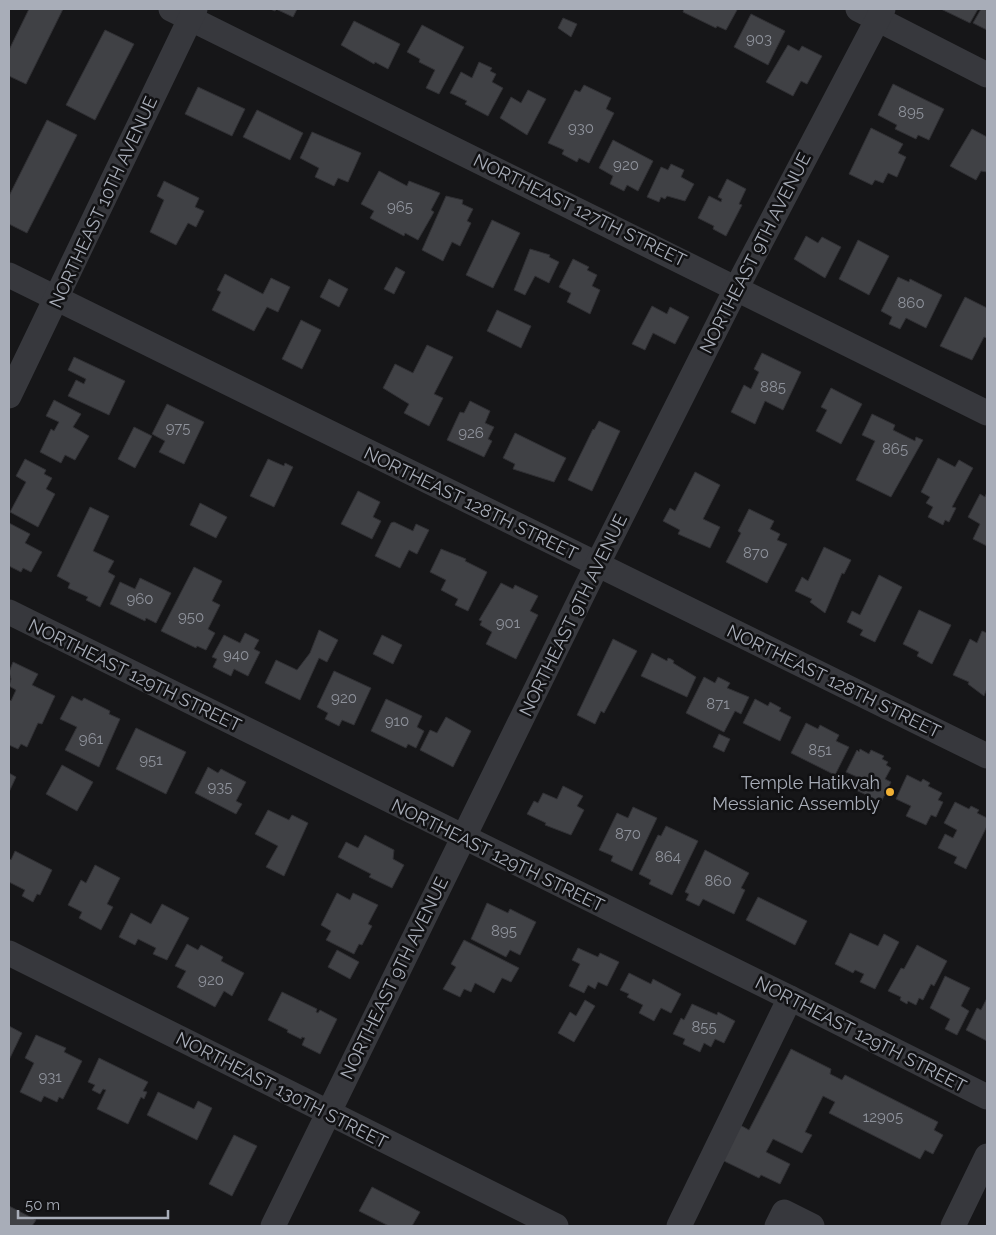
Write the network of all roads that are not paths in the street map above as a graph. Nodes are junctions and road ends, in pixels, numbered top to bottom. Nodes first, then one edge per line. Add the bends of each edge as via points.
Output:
1 (185, 12) edge
2 (873, 12) edge
3 (987, 75) edge
4 (9, 275) edge
5 (737, 287) junction
6 (57, 300) junction
7 (9, 396) edge
8 (987, 413) edge
9 (597, 565) junction
10 (9, 612) edge
11 (987, 756) edge
12 (463, 838) junction
13 (9, 953) edge
14 (790, 998) junction
15 (987, 1097) edge
16 (328, 1113) junction
17 (987, 1156) edge
18 (979, 1195) edge
19 (273, 1226) edge
20 (556, 1226) edge
21 (679, 1226) edge
22 (777, 1226) edge
23 (812, 1226) edge
24 (953, 1226) edge

1 - 5 street, NORTHEAST 127TH STREET
1 - 6 street, NORTHEAST 10TH AVENUE
2 - 3 street
2 - 5 street, NORTHEAST 9TH AVENUE
4 - 6 street, NORTHEAST 128TH STREET
5 - 8 street, NORTHEAST 127TH STREET
5 - 9 street, NORTHEAST 9TH AVENUE
6 - 7 street, NORTHEAST 10TH AVENUE
6 - 9 street, NORTHEAST 128TH STREET
9 - 11 street, NORTHEAST 128TH STREET
9 - 12 street, NORTHEAST 9TH AVENUE
10 - 12 street, NORTHEAST 129TH STREET
12 - 14 street, NORTHEAST 129TH STREET
12 - 16 street, NORTHEAST 9TH AVENUE
13 - 16 street, NORTHEAST 130TH STREET
14 - 15 street, NORTHEAST 129TH STREET
14 - 21 street
16 - 19 street, NORTHEAST 9TH AVENUE
16 - 20 street, NORTHEAST 130TH STREET
17 - 18 street
18 - 24 street
22 - 23 street via 784,1212

